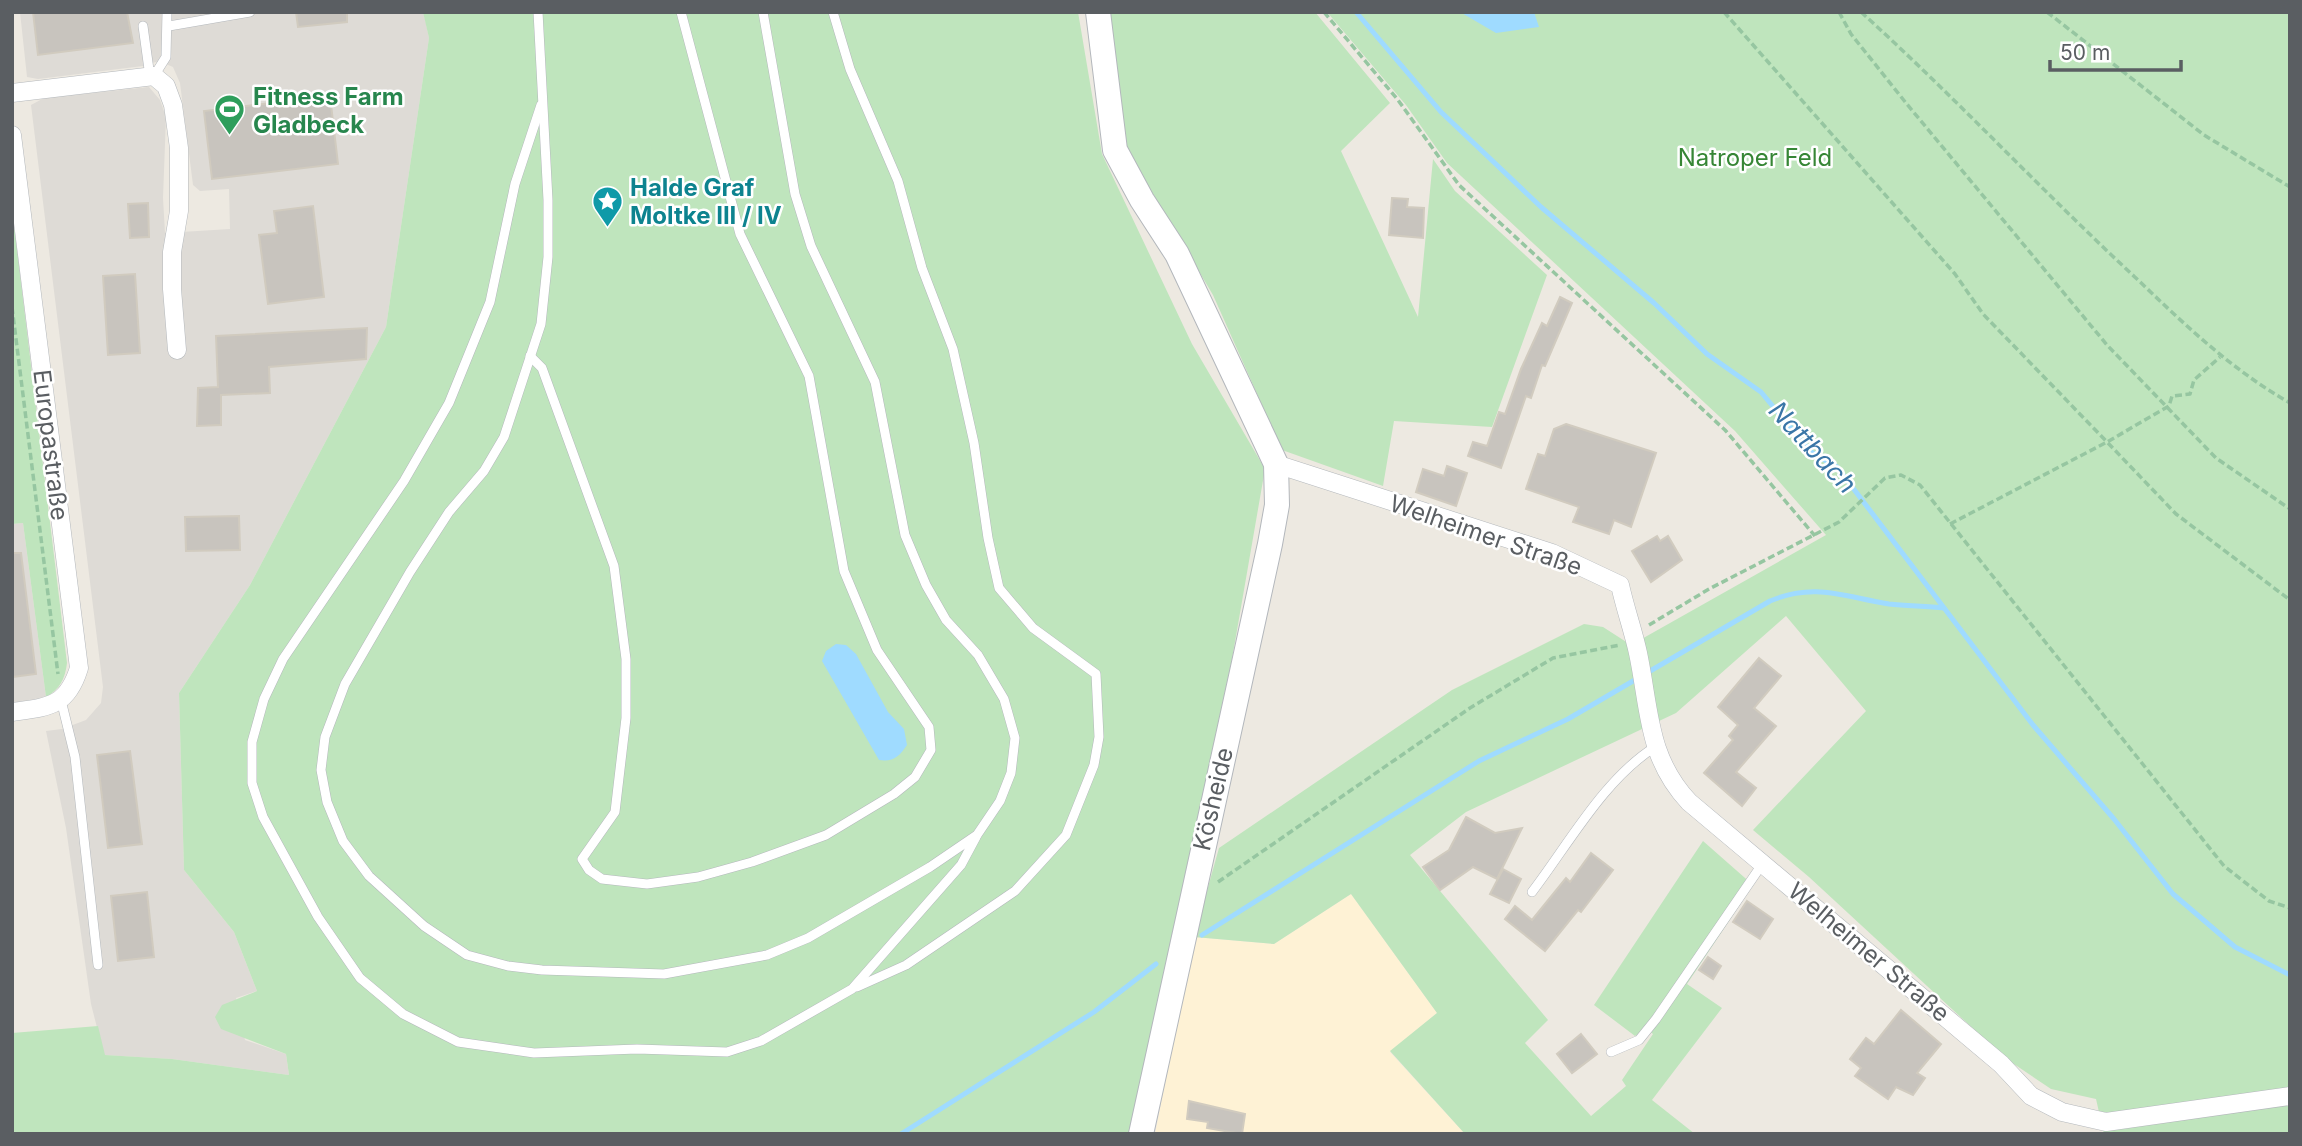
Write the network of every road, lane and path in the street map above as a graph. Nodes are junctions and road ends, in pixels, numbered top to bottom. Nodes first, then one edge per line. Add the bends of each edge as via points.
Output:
1 (167, 12) edge
2 (250, 12) edge
3 (538, 12) edge
4 (681, 12) edge
5 (763, 12) edge
6 (833, 12) edge
7 (1098, 12) edge
8 (1324, 12) edge
9 (1724, 12) edge
10 (1839, 12) edge
11 (1861, 12) edge
12 (2047, 12) edge
13 (143, 26) dead end
14 (169, 26) junction
15 (152, 76) junction
16 (12, 93) edge
17 (543, 100) junction
18 (12, 135) edge
19 (2290, 187) edge
20 (12, 307) edge
21 (177, 350) dead end
22 (530, 356) junction
23 (2220, 357) junction
24 (2290, 403) edge
25 (2169, 406) junction
26 (2107, 442) junction
27 (1276, 464) junction
28 (2290, 509) edge
29 (1950, 524) junction
30 (1815, 536) junction
31 (2290, 600) edge
32 (1636, 644) junction
33 (61, 701) junction
34 (12, 712) edge
35 (1655, 747) junction
36 (977, 835) junction
37 (1763, 863) junction
38 (1532, 892) dead end
39 (1190, 901) junction
40 (2290, 908) edge
41 (98, 965) dead end
42 (852, 989) junction
43 (1611, 1052) dead end
44 (2290, 1096) edge
45 (1142, 1134) edge

1 - 14 lane
2 - 14 lane
3 - 17 lane
4 - 22 lane via 740,234 809,376 844,570 877,650 929,727 931,750 915,777 826,835 752,862 698,877 647,884 602,879 589,870 582,859 615,812 620,786 626,718 622,613 614,566 542,368
5 - 36 lane via 794,194 811,246 875,382 905,535 946,620 978,654 1004,699 1015,738 1011,773 1000,802
6 - 42 lane via 850,69 898,181 922,268 953,349 999,588 1033,628 1096,674 1099,737 1094,765 1066,835 1015,891 906,965
7 - 27 street via 1115,149 1177,254
8 - 30 path via 1398,100 1459,185 1725,430
9 - 26 path via 1955,274 1983,314
10 - 25 path via 1906,103 2108,345
11 - 23 path
12 - 19 path via 2204,135
13 - 15 lane
14 - 15 lane via 166,57
15 - 16 street
15 - 21 street via 166,86 179,148 179,211 172,252
17 - 22 lane via 548,257 541,324
17 - 42 lane via 515,184 489,302 449,403 404,481 283,659 264,699 252,742 252,783 263,817 318,917 360,978 402,1014 458,1042 534,1053 727,1052 761,1041
18 - 33 street, Europastraße via 79,668 74,685
20 - 33 path
22 - 36 lane via 504,437 410,572 345,684 325,737 321,770 327,802 344,841 369,876 424,926 467,955 542,970 664,975 767,955 808,938
23 - 24 path
23 - 25 path via 2194,380 2190,394 2172,396
25 - 26 path
25 - 28 path via 2216,458
26 - 29 path
26 - 31 path via 2176,514
27 - 32 street, Welheimer Straße via 1552,553 1619,585
27 - 39 street, Kösheide via 1277,505 1270,544
29 - 30 path via 1920,485 1901,475 1885,478 1839,522
29 - 40 path via 2224,866 2269,901
30 - 32 path via 1709,589
32 - 35 street, Welheimer Straße
32 - 39 path via 1553,658 1470,708
33 - 34 street via 47,708
33 - 41 lane via 75,757
35 - 37 street, Welheimer Straße via 1670,782
35 - 38 lane via 1601,796
36 - 42 lane via 961,865
37 - 43 lane via 1656,1019 1639,1040
37 - 44 street, Welheimer Straße via 2001,1064 2031,1096 2062,1112 2106,1122
39 - 45 street, Kösheide

